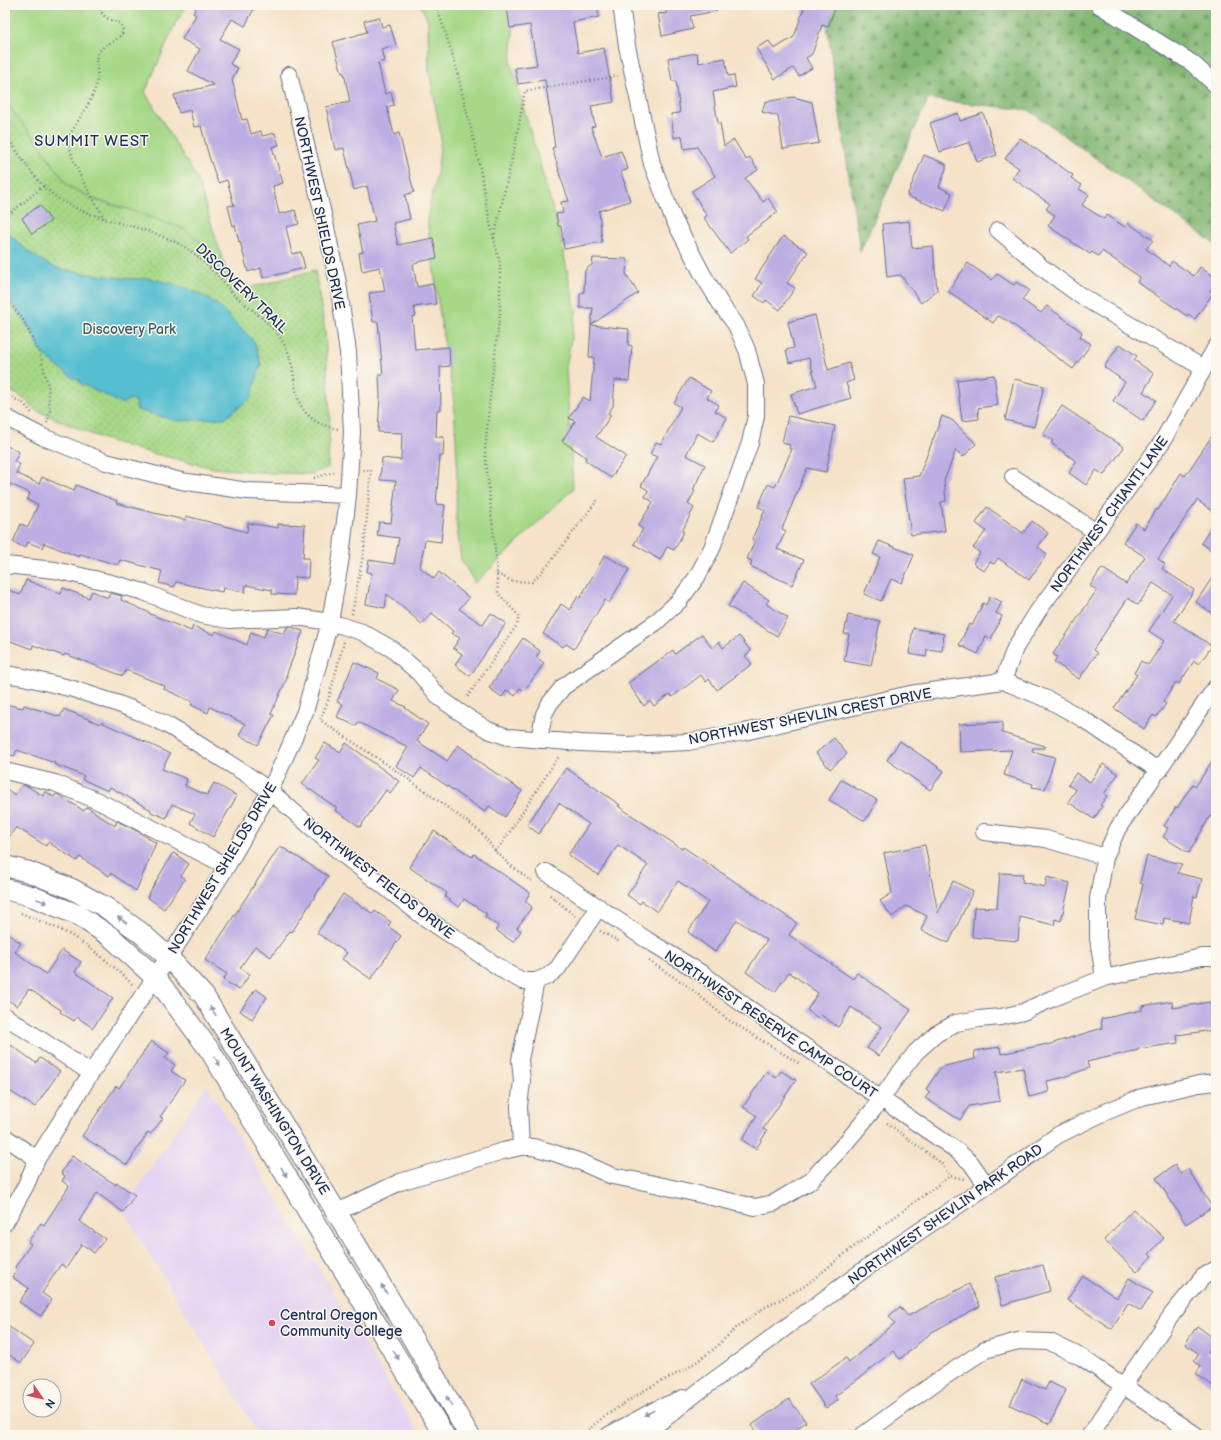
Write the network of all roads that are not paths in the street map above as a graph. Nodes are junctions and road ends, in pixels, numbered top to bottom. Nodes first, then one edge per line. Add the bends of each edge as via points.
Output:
1 (621, 5) edge
2 (1099, 5) edge
3 (289, 75) dead end
4 (1216, 85) edge
5 (998, 230) dead end
6 (1216, 347) edge
7 (1203, 368) junction
8 (5, 417) edge
9 (1013, 477) dead end
10 (348, 495) junction
11 (1096, 532) junction
12 (5, 565) edge
13 (330, 622) junction
14 (5, 674) edge
15 (1004, 681) junction
16 (1216, 687) edge
17 (539, 740) junction
18 (5, 771) edge
19 (1159, 771) junction
20 (270, 792) junction
21 (984, 832) dead end
22 (1105, 857) junction
23 (5, 866) edge
24 (227, 866) junction
25 (546, 872) dead end
26 (5, 889) edge
27 (599, 907) junction
28 (1216, 957) edge
29 (169, 958) junction
30 (156, 978) junction
31 (1104, 978) junction
32 (536, 981) junction
33 (5, 1016) edge
34 (91, 1073) junction
35 (1216, 1082) edge
36 (881, 1098) junction
37 (5, 1137) edge
38 (522, 1147) junction
39 (37, 1159) junction
40 (987, 1186) junction
41 (337, 1212) junction
42 (5, 1223) edge
43 (1216, 1269) edge
44 (1124, 1386) junction
45 (698, 1392) junction
46 (444, 1435) edge
47 (469, 1435) edge
48 (609, 1435) edge
49 (639, 1435) edge
50 (863, 1435) edge
51 (1090, 1435) edge
52 (1196, 1435) edge

1 - 17 street via 652,164 673,218 722,306 736,325 747,350 756,384 756,416 750,443 712,548 697,577 679,601 655,623 563,687 544,714
2 - 4 street via 1192,63
3 - 10 street, NORTHWEST SHIELDS DRIVE via 338,283 348,352 352,432
5 - 7 street via 1081,296
6 - 7 street, NORTHWEST CHIANTI LANE
7 - 11 street, NORTHWEST CHIANTI LANE via 1162,442
8 - 10 street via 43,437 106,462 181,481 248,491
9 - 11 street
10 - 13 street, NORTHWEST SHIELDS DRIVE
11 - 15 street, NORTHWEST CHIANTI LANE via 1038,611 1015,648
12 - 13 street, NORTHWEST SHEVLIN CREST DRIVE via 55,570 107,582 144,592 201,615 229,620 297,617
13 - 17 street, NORTHWEST SHEVLIN CREST DRIVE via 362,632 392,649 419,673 440,698 488,730 508,737
13 - 20 street, NORTHWEST SHIELDS DRIVE via 305,712
14 - 20 street, NORTHWEST FIELDS DRIVE via 73,689 142,713 206,748
15 - 17 street, NORTHWEST SHEVLIN CREST DRIVE via 910,694 744,732 688,742 627,745
15 - 19 street via 1063,707
16 - 19 street
18 - 24 street via 55,783 98,801
19 - 22 street via 1118,828
20 - 24 street, NORTHWEST SHIELDS DRIVE
20 - 32 street, NORTHWEST FIELDS DRIVE via 342,854 421,915 509,974 523,981
21 - 22 street via 1046,838
22 - 31 street via 1098,899 1098,938
29 -> 23 main road, MOUNT WASHINGTON DRIVE via 140,932 72,889 29,872
24 - 29 street, NORTHWEST SHIELDS DRIVE
25 - 27 street, NORTHWEST RESERVE CAMP COURT
26 -> 30 main road, MOUNT WASHINGTON DRIVE via 34,897 78,915 111,937
27 - 32 street via 558,968
27 - 36 street, NORTHWEST RESERVE CAMP COURT via 703,974 744,1005
28 - 31 street via 1202,957
29 - 30 street, NORTHWEST SHIELDS DRIVE
41 -> 29 main road, MOUNT WASHINGTON DRIVE via 204,996
30 - 34 street, NORTHWEST SHIELDS DRIVE
30 -> 46 main road, MOUNT WASHINGTON DRIVE via 211,1052
31 - 36 street via 1023,1012 956,1023 936,1034 916,1052
32 - 38 street via 520,1060 522,1081 519,1106
33 - 34 street
34 - 39 street, NORTHWEST SHIELDS DRIVE
35 - 40 street, NORTHWEST SHEVLIN PARK ROAD via 1142,1097 1104,1113 1058,1135
36 - 38 street via 843,1146 809,1182 774,1203 755,1207 612,1176 551,1152
36 - 40 street, NORTHWEST RESERVE CAMP COURT via 956,1150 971,1163
37 - 39 street
38 - 41 street via 400,1182
39 - 42 street, NORTHWEST SHIELDS DRIVE
40 - 45 street, NORTHWEST SHEVLIN PARK ROAD via 884,1255
47 -> 41 main road, MOUNT WASHINGTON DRIVE
43 - 44 street via 1203,1277 1173,1313
44 - 50 street via 1081,1357 1050,1342 1018,1340 985,1350
44 - 51 street
44 - 52 street
45 -> 48 street, NORTHWEST SHEVLIN PARK ROAD via 657,1409
45 - 49 street, NORTHWEST SHEVLIN PARK ROAD via 663,1420

